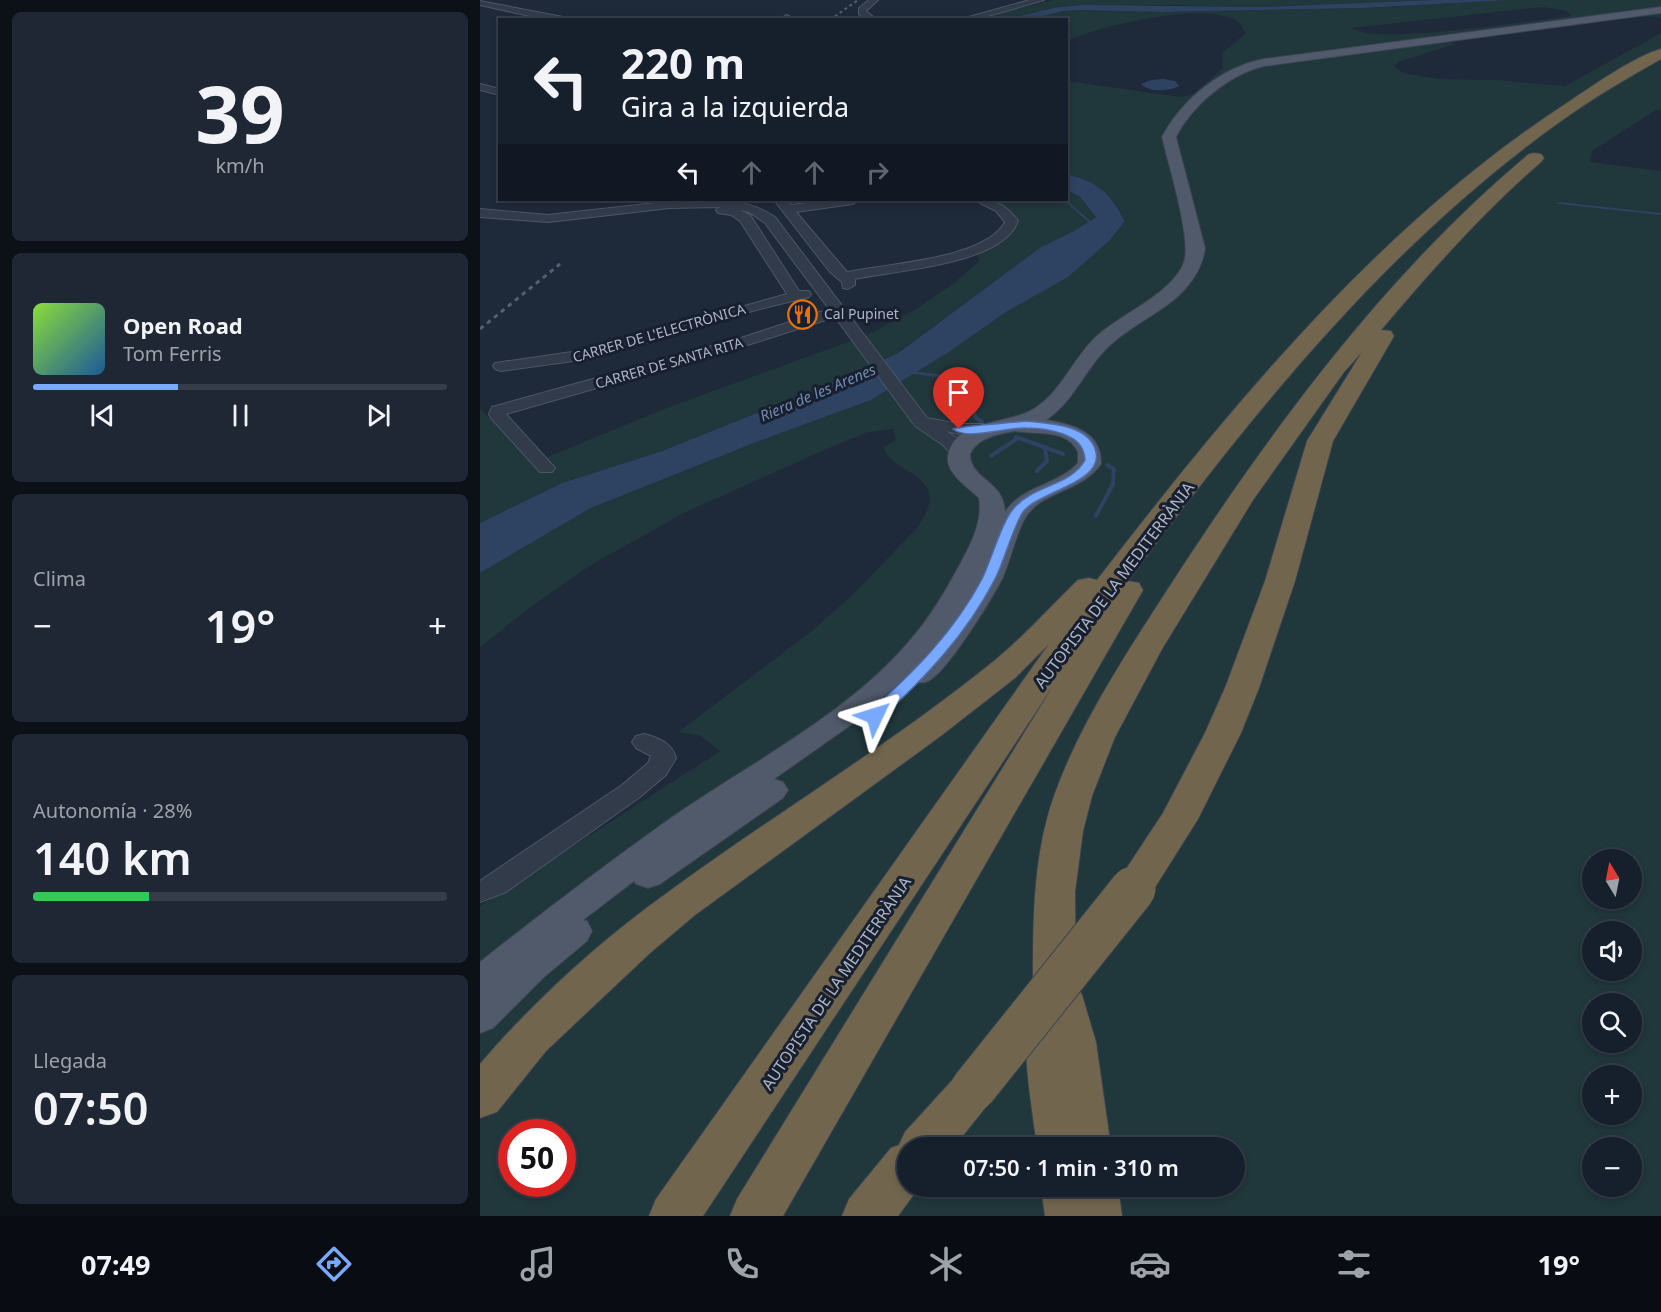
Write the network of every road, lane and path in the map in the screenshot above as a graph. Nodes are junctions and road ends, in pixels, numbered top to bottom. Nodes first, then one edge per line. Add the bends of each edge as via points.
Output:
1 (874, 0) edge
2 (1040, 0) edge
3 (480, 3) edge
4 (1661, 10) edge
5 (553, 18) edge
6 (870, 18) edge
7 (970, 18) edge
8 (1661, 52) edge
9 (498, 85) edge
10 (482, 89) edge
11 (498, 92) edge
12 (1611, 102) dead end
13 (1583, 120) dead end
14 (1547, 148) dead end
15 (480, 201) edge
16 (620, 201) edge
17 (836, 201) edge
18 (986, 201) edge
19 (784, 204) edge
20 (480, 213) edge
21 (480, 224) edge
22 (1418, 276) junction
23 (813, 283) junction
24 (827, 294) junction
25 (839, 311) junction
26 (501, 366) dead end
27 (1066, 393) junction
28 (914, 412) junction
29 (1003, 427) junction
30 (1075, 435) junction
31 (965, 464) junction
32 (546, 468) dead end
33 (1188, 484) junction
34 (1056, 486) junction
35 (644, 742) dead end
36 (675, 832) junction
37 (480, 892) edge
38 (480, 961) edge
39 (1055, 978) junction
40 (480, 982) edge
41 (480, 1017) edge
42 (480, 1097) edge
43 (932, 1137) edge
44 (1060, 1137) edge
45 (1086, 1137) edge
46 (897, 1178) edge
47 (1067, 1197) edge
48 (1094, 1197) edge
49 (674, 1216) edge
50 (755, 1216) edge
51 (867, 1216) edge
52 (1070, 1216) edge
53 (1097, 1216) edge

1 - 6 street via 862,12
2 - 7 street
3 - 5 street
4 - 27 main road via 1269,62 1232,74 1180,120 1169,138 1195,242 1193,266 1176,288 1098,346
8 - 33 highway, AUTOPISTA DE LA MEDITERRÀNIA via 1584,98 1438,210 1281,370
9 - 10 street
10 - 11 street
12 - 13 highway
14 - 22 highway via 1490,197
15 - 16 street via 541,210
17 - 19 street
18 - 23 street via 1012,220 986,246 957,257
19 - 23 street
20 - 23 street via 560,218 695,203 741,204 766,216
21 - 23 street via 542,227 698,210 728,211 745,218 782,272
22 - 39 highway via 1335,367 1240,499 1102,727 1084,766 1064,831 1053,921
22 - 43 highway, bridge via 1415,297 1380,340 1320,441 1280,581 1242,688 1208,766 1133,889
23 - 24 street
23 - 24 street via 849,281 848,286
23 - 26 street, CARRER DE L'ELECTRÒNICA via 595,353
24 - 25 street
25 - 28 street
25 - 32 street, CARRER DE SANTA RITA via 498,411
27 - 29 main road via 1040,415
27 - 30 main road via 1064,411
28 - 29 street via 945,428
28 - 31 street via 925,426 949,441
29 - 30 main road via 1045,426
29 - 31 main road via 969,440
30 - 34 main road via 1090,450 1089,464 1078,476
31 - 34 main road via 986,484 1006,489
31 - 36 main road via 991,497 992,517 966,581 927,639 883,685 844,717
33 - 42 highway via 1154,505 1097,579 1003,671 635,941 530,1038
33 - 49 highway, AUTOPISTA DE LA MEDITERRÀNIA via 1025,704
33 - 50 highway via 1182,510 1128,590
34 - 41 main road via 1018,510 972,610 905,689 823,754 602,908 531,967
35 - 37 street via 662,751 664,758 657,769 497,885
36 - 38 main road via 626,858
36 - 40 main road
39 - 44 highway via 1048,1042
39 - 45 highway via 1073,1042
46 - 51 highway
47 - 52 highway
48 - 53 highway

